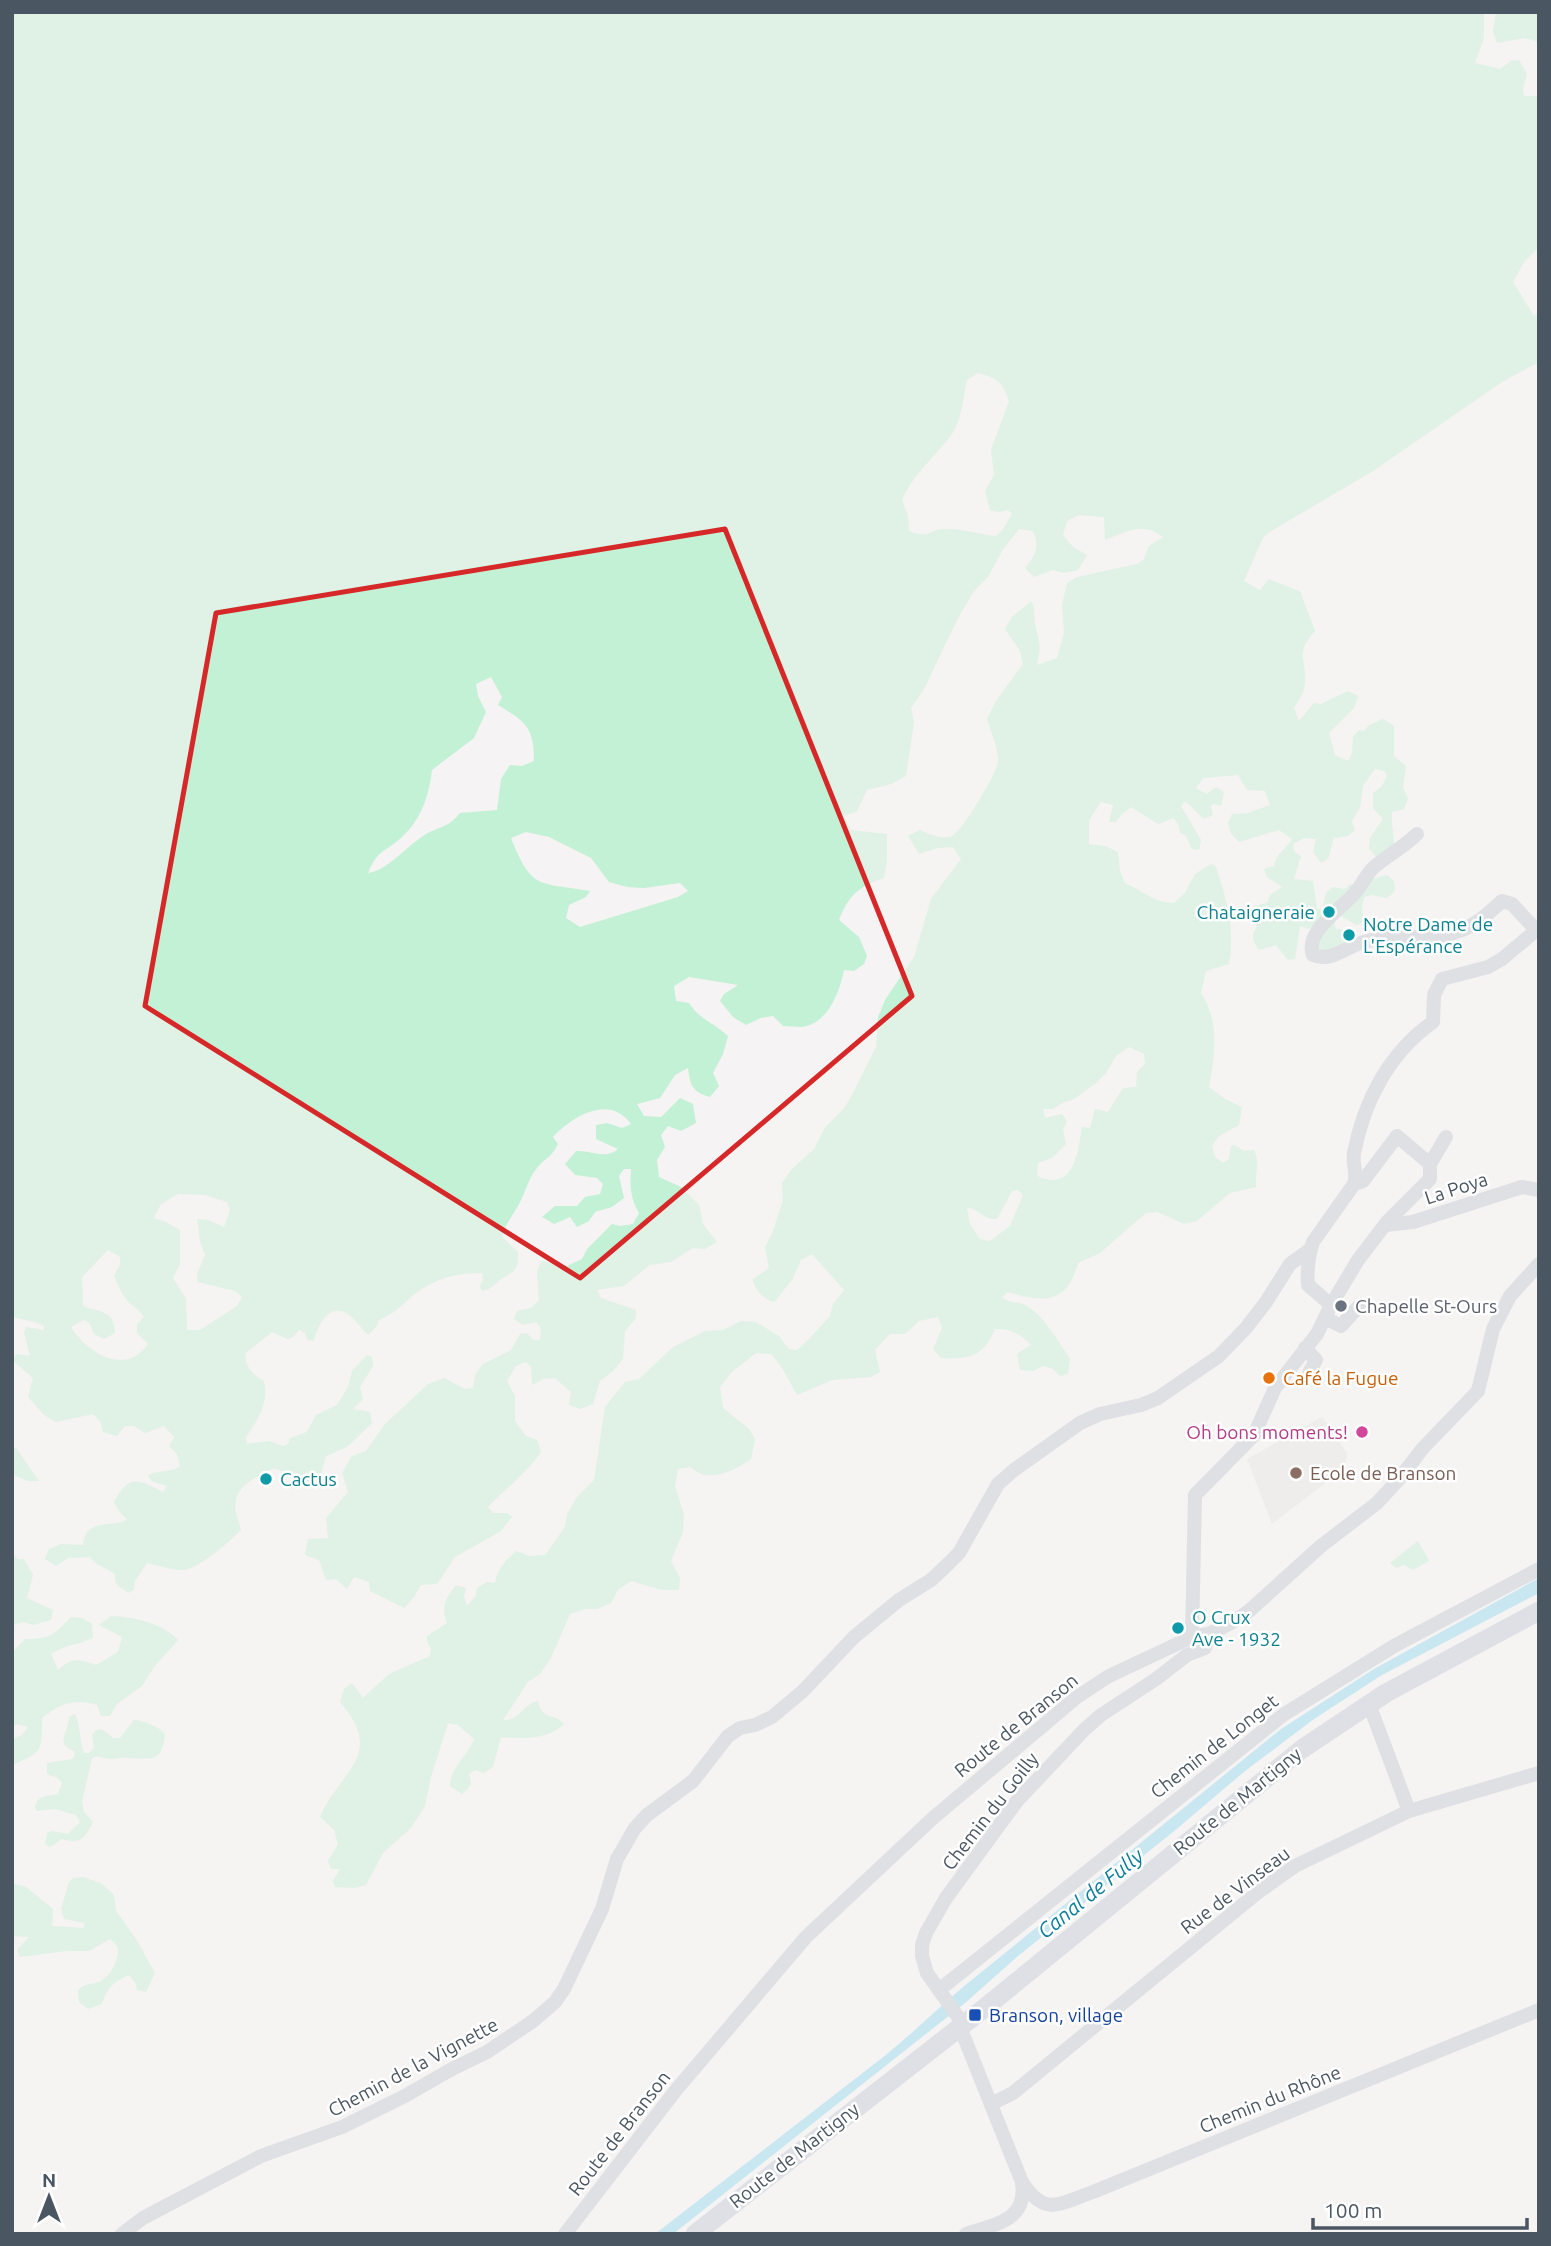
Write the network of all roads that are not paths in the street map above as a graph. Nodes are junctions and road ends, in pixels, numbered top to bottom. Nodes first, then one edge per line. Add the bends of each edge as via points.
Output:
1 (1417, 834) dead end
2 (1537, 929) edge
3 (1446, 1137) dead end
4 (1430, 1164) junction
5 (1354, 1184) junction
6 (1539, 1190) edge
7 (1385, 1225) junction
8 (1311, 1249) junction
9 (1539, 1264) edge
10 (1360, 1305) dead end
11 (1328, 1311) junction
12 (1305, 1348) junction
13 (1309, 1373) dead end
14 (1539, 1569) edge
15 (1539, 1611) edge
16 (1198, 1637) junction
17 (1369, 1703) junction
18 (1539, 1773) edge
19 (1409, 1811) junction
20 (941, 1993) junction
21 (1539, 2010) edge
22 (960, 2022) junction
23 (991, 2104) junction
24 (1021, 2182) junction
25 (122, 2234) edge
26 (565, 2234) edge
27 (695, 2234) edge
28 (966, 2234) edge

1 - 2 street via 1372,869 1316,934 1313,955 1329,958 1367,941 1453,933 1485,918 1502,901 1512,904
2 - 5 street via 1495,963 1442,979 1434,995 1433,1022 1397,1055 1369,1103 1354,1155
3 - 4 street
4 - 5 street via 1397,1136 1363,1181
4 - 7 street via 1430,1179
5 - 8 street
6 - 7 street, La Poya via 1522,1187 1413,1222
7 - 11 street
8 - 11 street via 1308,1285
8 - 25 street, Chemin de la Vignette via 1290,1264 1246,1328 1219,1356 1158,1398 1080,1423 1014,1469 998,1484 959,1553 945,1567 853,1637 772,1717 728,1736 693,1781 647,1815 617,1859 602,1909 564,1989 534,2021 488,2052 403,2097 342,2127 261,2156 143,2218
9 - 16 street, Route de Branson via 1522,1280 1503,1310 1472,1399 1377,1503 1249,1611
10 - 11 street via 1341,1326
11 - 12 street
12 - 13 street via 1316,1360
12 - 16 street via 1275,1388 1254,1435 1195,1495
14 - 20 street, Chemin de Longet via 1394,1646 1283,1715
15 - 17 main road, Route de Martigny
16 - 20 street, Chemin du Goilly via 1207,1643 1205,1648 1101,1715 1038,1776 994,1829 946,1898 922,1945 927,1973
16 - 26 street, Route de Branson via 1109,1676 1066,1705 933,1818 806,1937 676,2090
17 - 19 street
17 - 22 main road, Route de Martigny via 1261,1780
18 - 19 street, Rue de Vinseau
19 - 23 street, Rue de Vinseau via 1295,1866 1257,1892 1013,2093
20 - 22 street, Chemin du Goilly
21 - 24 street, Chemin du Rhône via 1057,2204 1033,2199
22 - 23 street, Chemin du Goilly
22 - 27 main road, Route de Martigny
23 - 24 street, Chemin du Goilly
24 - 28 street via 1021,2205 1011,2216

